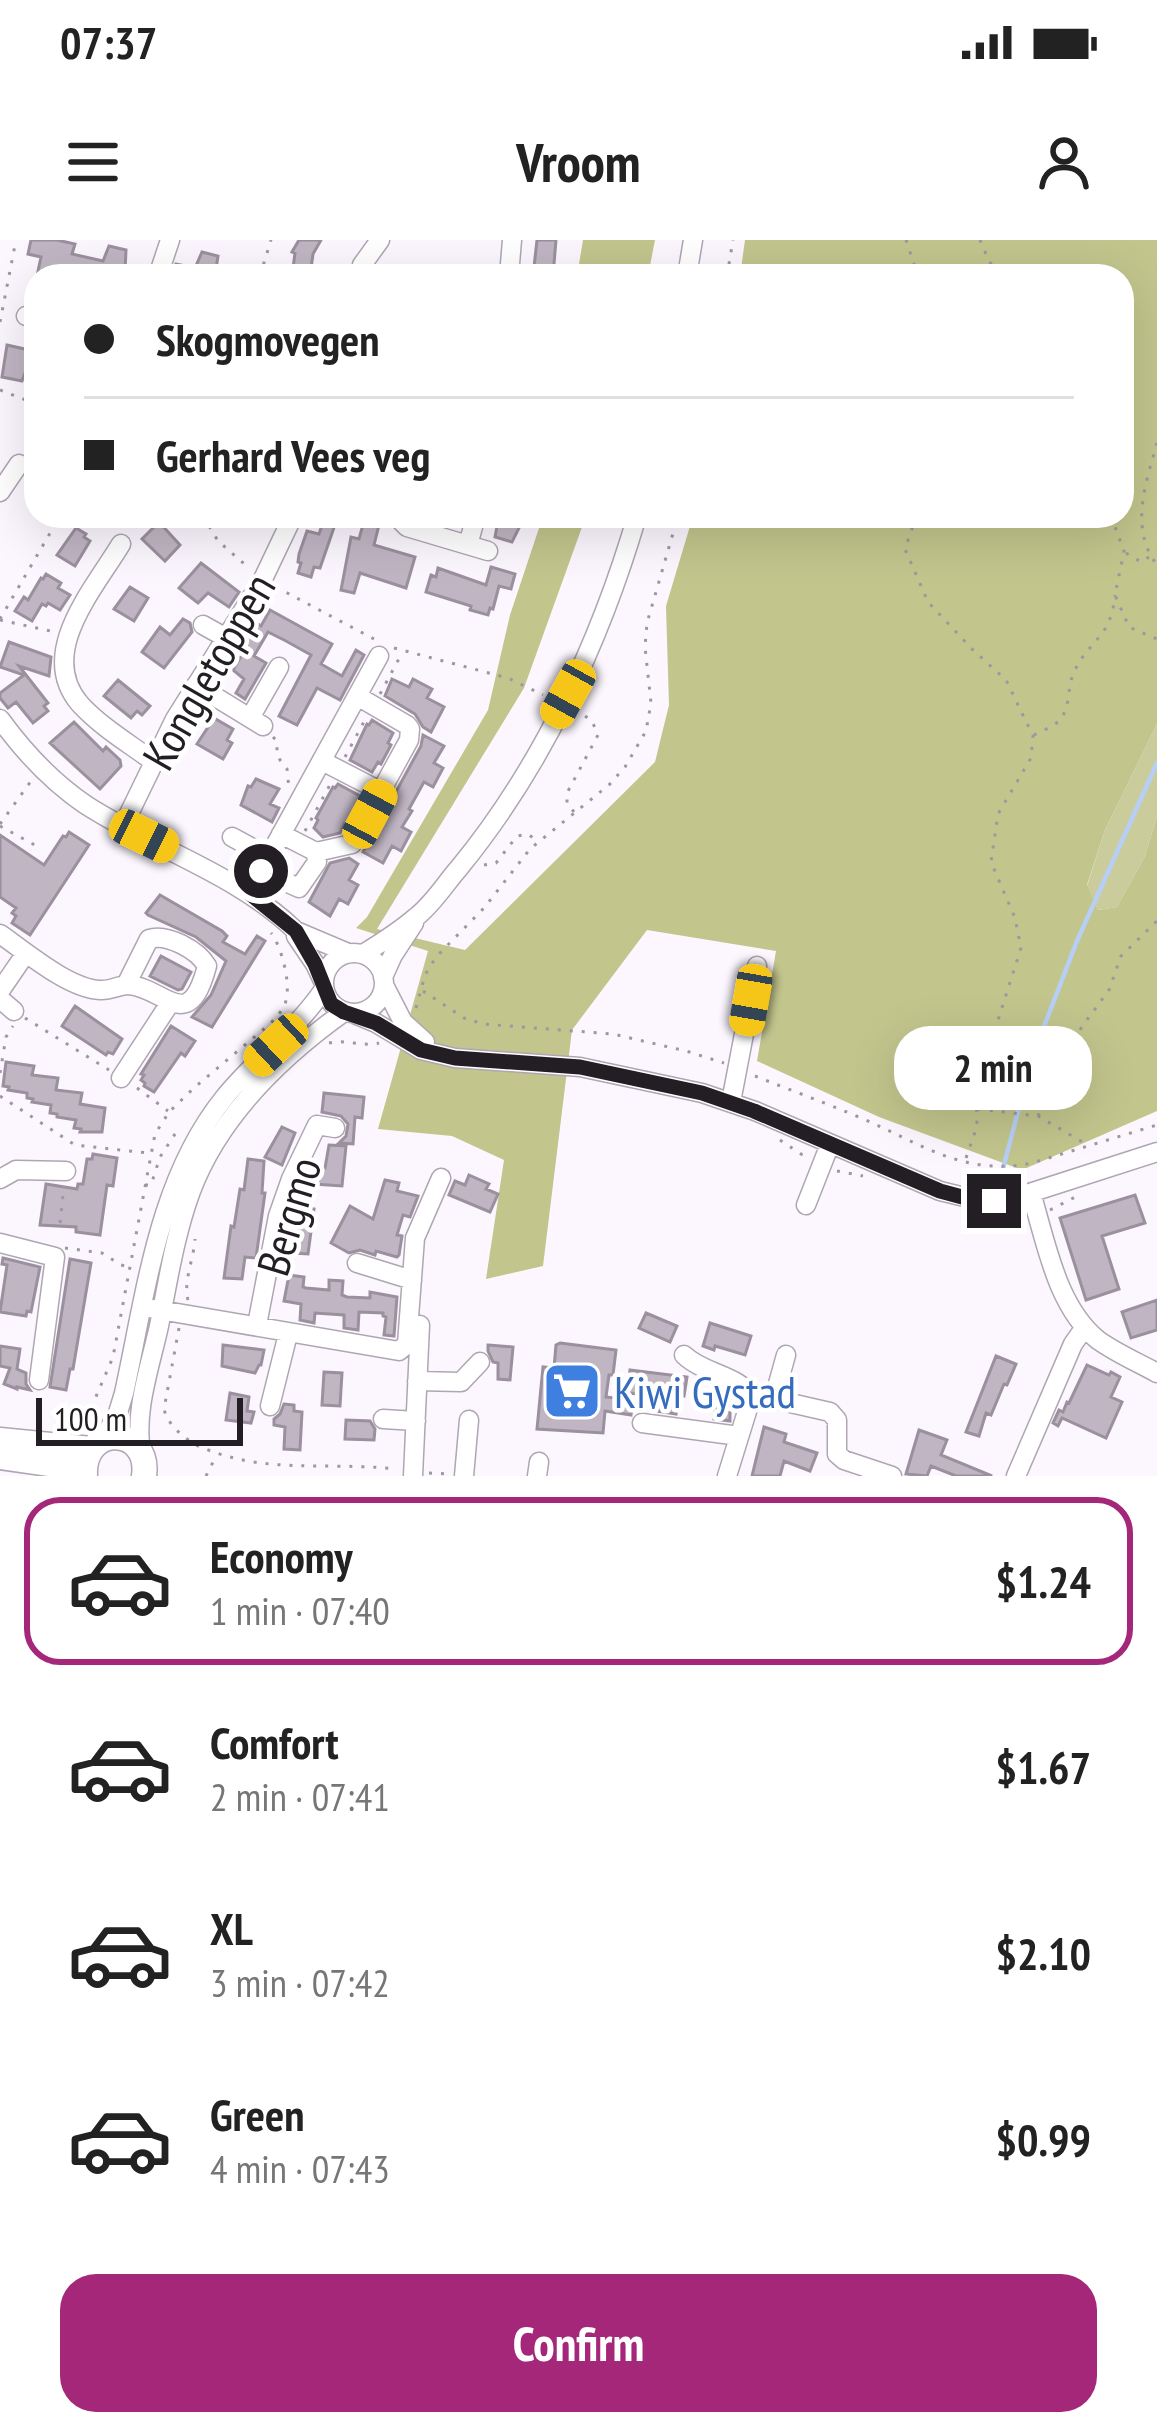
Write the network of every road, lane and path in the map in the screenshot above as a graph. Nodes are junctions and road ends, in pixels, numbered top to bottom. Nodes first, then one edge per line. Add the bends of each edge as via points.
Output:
1 (16, 240) edge
2 (146, 240) edge
3 (169, 242) edge
4 (343, 257) dead end
5 (352, 264) edge
6 (0, 322) edge
7 (1157, 443) edge
8 (10, 468) edge
9 (0, 492) edge
10 (52, 528) edge
11 (210, 528) edge
12 (287, 528) edge
13 (413, 528) edge
14 (473, 528) edge
15 (633, 528) edge
16 (674, 528) edge
17 (913, 528) edge
18 (1115, 528) edge
19 (121, 544) dead end
20 (468, 545) junction
21 (488, 551) dead end
22 (1124, 551) junction
23 (1150, 556) junction
24 (1157, 565) edge
25 (263, 580) junction
26 (1115, 595) junction
27 (0, 619) edge
28 (203, 625) dead end
29 (69, 635) junction
30 (228, 639) junction
31 (1157, 639) edge
32 (402, 652) junction
33 (379, 656) dead end
34 (279, 667) dead end
35 (196, 685) junction
36 (543, 694) dead end
37 (365, 701) junction
38 (581, 713) dead end
39 (0, 719) edge
40 (257, 722) junction
41 (1033, 736) junction
42 (154, 762) junction
43 (330, 765) junction
44 (32, 779) dead end
45 (382, 792) junction
46 (296, 807) junction
47 (574, 814) junction
48 (0, 825) edge
49 (123, 826) junction
50 (232, 837) dead end
51 (538, 842) junction
52 (299, 843) junction
53 (42, 850) dead end
54 (265, 864) junction
55 (483, 865) dead end
56 (249, 893) junction
57 (415, 919) junction
58 (1157, 921) edge
59 (296, 931) junction
60 (0, 934) edge
61 (26, 953) junction
62 (356, 954) junction
63 (758, 966) dead end
64 (66, 978) junction
65 (384, 981) junction
66 (126, 985) junction
67 (323, 985) junction
68 (421, 989) junction
69 (56, 997) dead end
70 (5, 1000) edge
71 (170, 1004) junction
72 (348, 1013) junction
73 (398, 1028) junction
74 (319, 1049) dead end
75 (739, 1069) junction
76 (0, 1073) edge
77 (122, 1078) junction
78 (0, 1096) edge
79 (730, 1102) junction
80 (976, 1109) junction
81 (169, 1112) dead end
82 (1035, 1116) junction
83 (320, 1122) dead end
84 (1157, 1125) edge
85 (177, 1131) dead end
86 (768, 1134) dead end
87 (830, 1144) junction
88 (1088, 1145) junction
89 (1157, 1152) edge
90 (149, 1153) dead end
91 (964, 1162) junction
92 (822, 1164) junction
93 (66, 1171) dead end
94 (441, 1178) dead end
95 (0, 1179) edge
96 (877, 1179) dead end
97 (143, 1185) dead end
98 (1095, 1186) dead end
99 (1031, 1192) junction
100 (806, 1205) dead end
101 (1038, 1214) junction
102 (982, 1216) dead end
103 (195, 1231) dead end
104 (0, 1244) edge
105 (55, 1256) junction
106 (357, 1263) dead end
107 (131, 1267) dead end
108 (418, 1274) junction
109 (153, 1308) junction
110 (190, 1316) junction
111 (257, 1325) junction
112 (1085, 1327) junction
113 (287, 1334) junction
114 (684, 1354) dead end
115 (786, 1355) dead end
116 (480, 1363) dead end
117 (1157, 1372) edge
118 (39, 1380) dead end
119 (417, 1381) junction
120 (99, 1394) dead end
121 (765, 1399) junction
122 (271, 1406) dead end
123 (383, 1419) dead end
124 (469, 1420) dead end
125 (416, 1421) junction
126 (642, 1423) dead end
127 (54, 1429) dead end
128 (739, 1436) junction
129 (0, 1440) edge
130 (216, 1456) junction
131 (0, 1457) edge
132 (90, 1459) edge
133 (244, 1467) dead end
134 (148, 1468) edge
135 (298, 1473) dead end
136 (414, 1474) edge
137 (734, 1474) edge
138 (206, 1476) edge
139 (464, 1476) edge
140 (892, 1476) edge
141 (1016, 1476) edge

1 - 6 path
2 - 3 street
4 - 5 street
7 - 23 path via 1141,509
8 - 9 street
10 - 27 path
11 - 25 path
12 - 25 street, Kongletoppen
13 - 20 street
14 - 20 street
15 - 57 street via 599,627 541,746 472,852
16 - 47 path via 646,623 646,731 625,767
17 - 41 path via 905,549 928,602 1006,680
18 - 22 path
19 - 29 street
20 - 21 street
22 - 23 path via 1141,562
22 - 26 path
23 - 24 path
25 - 30 street, Kongletoppen
25 - 32 path
26 - 31 path via 1129,627
26 - 41 path via 1113,618 1072,675 1059,722
27 - 29 path
28 - 30 street
29 - 42 street via 62,661 76,700
30 - 35 street, Kongletoppen
32 - 36 path
32 - 37 path
33 - 37 street
34 - 40 street
35 - 40 street
35 - 42 street, Kongletoppen
37 - 43 street
37 - 43 path
37 - 45 street via 410,728
38 - 47 path via 598,735 567,793
39 - 49 street via 54,780
40 - 46 path via 277,741
41 - 80 path via 1031,758 998,814 992,862 1022,948
42 - 49 street, Kongletoppen
43 - 45 street
43 - 46 street
43 - 52 path
44 - 48 path
45 - 52 street via 352,844
46 - 52 street
47 - 51 path
48 - 53 path
49 - 56 street
50 - 54 street
51 - 55 path via 517,836 496,863
51 - 68 path via 436,957
52 - 54 street
52 - 54 street via 317,862 298,888
54 - 56 street
56 - 59 street
57 - 62 street
57 - 65 street
58 - 82 path via 1121,956
59 - 62 street
59 - 67 street
60 - 61 street
61 - 64 street
61 - 70 street
62 - 65 street via 376,963
62 - 67 street via 333,960
63 - 75 street
64 - 66 street via 106,991
64 - 69 street
65 - 72 street via 374,1006
65 - 73 street
66 - 71 street
66 - 71 street via 149,939 166,937 207,966 194,998
67 - 72 street via 331,1004
67 - 109 street via 187,1157 165,1216
68 - 73 path via 415,1012
68 - 75 path via 483,1024 614,1034
71 - 77 street
72 - 73 street
72 - 109 street via 314,1034 220,1135 190,1193
73 - 74 path via 373,1045 332,1042
73 - 79 street via 455,1058 604,1071
75 - 79 street
75 - 91 path
76 - 77 path via 9,1029 23,1016
77 - 81 path
78 - 90 path via 75,1144
79 - 87 street
80 - 82 path
80 - 91 path
82 - 88 path
83 - 111 street, Bergmo via 278,1216
84 - 88 path
85 - 97 path via 151,1185
86 - 92 path
87 - 92 street
87 - 99 street via 956,1197 994,1201
88 - 91 path via 1011,1168
89 - 99 street
92 - 96 path
92 - 100 street
93 - 95 street via 16,1170
94 - 108 street via 418,1229
98 - 101 path
99 - 101 street
101 - 102 path
101 - 112 street via 1063,1293
103 - 110 path
104 - 105 street
105 - 107 path via 78,1247
105 - 118 street
106 - 108 street
108 - 113 street via 399,1352
108 - 119 street
109 - 110 street
109 - 132 street via 117,1416
109 - 134 street via 139,1419
110 - 111 street
110 - 130 path via 175,1341 164,1409 180,1432
111 - 113 street
112 - 117 street
112 - 141 street
113 - 122 street
114 - 121 street
115 - 121 street
116 - 119 street via 460,1382
119 - 125 street
120 - 127 path via 79,1418
121 - 128 street via 749,1406
121 - 140 street via 830,1412 837,1454
123 - 125 street
124 - 139 street
125 - 136 street
126 - 128 street
128 - 137 street
129 - 132 main road
130 - 133 path
130 - 138 path
131 - 132 main road
132 - 134 main road via 122,1438
135 - 136 path via 364,1466
136 - 139 path

